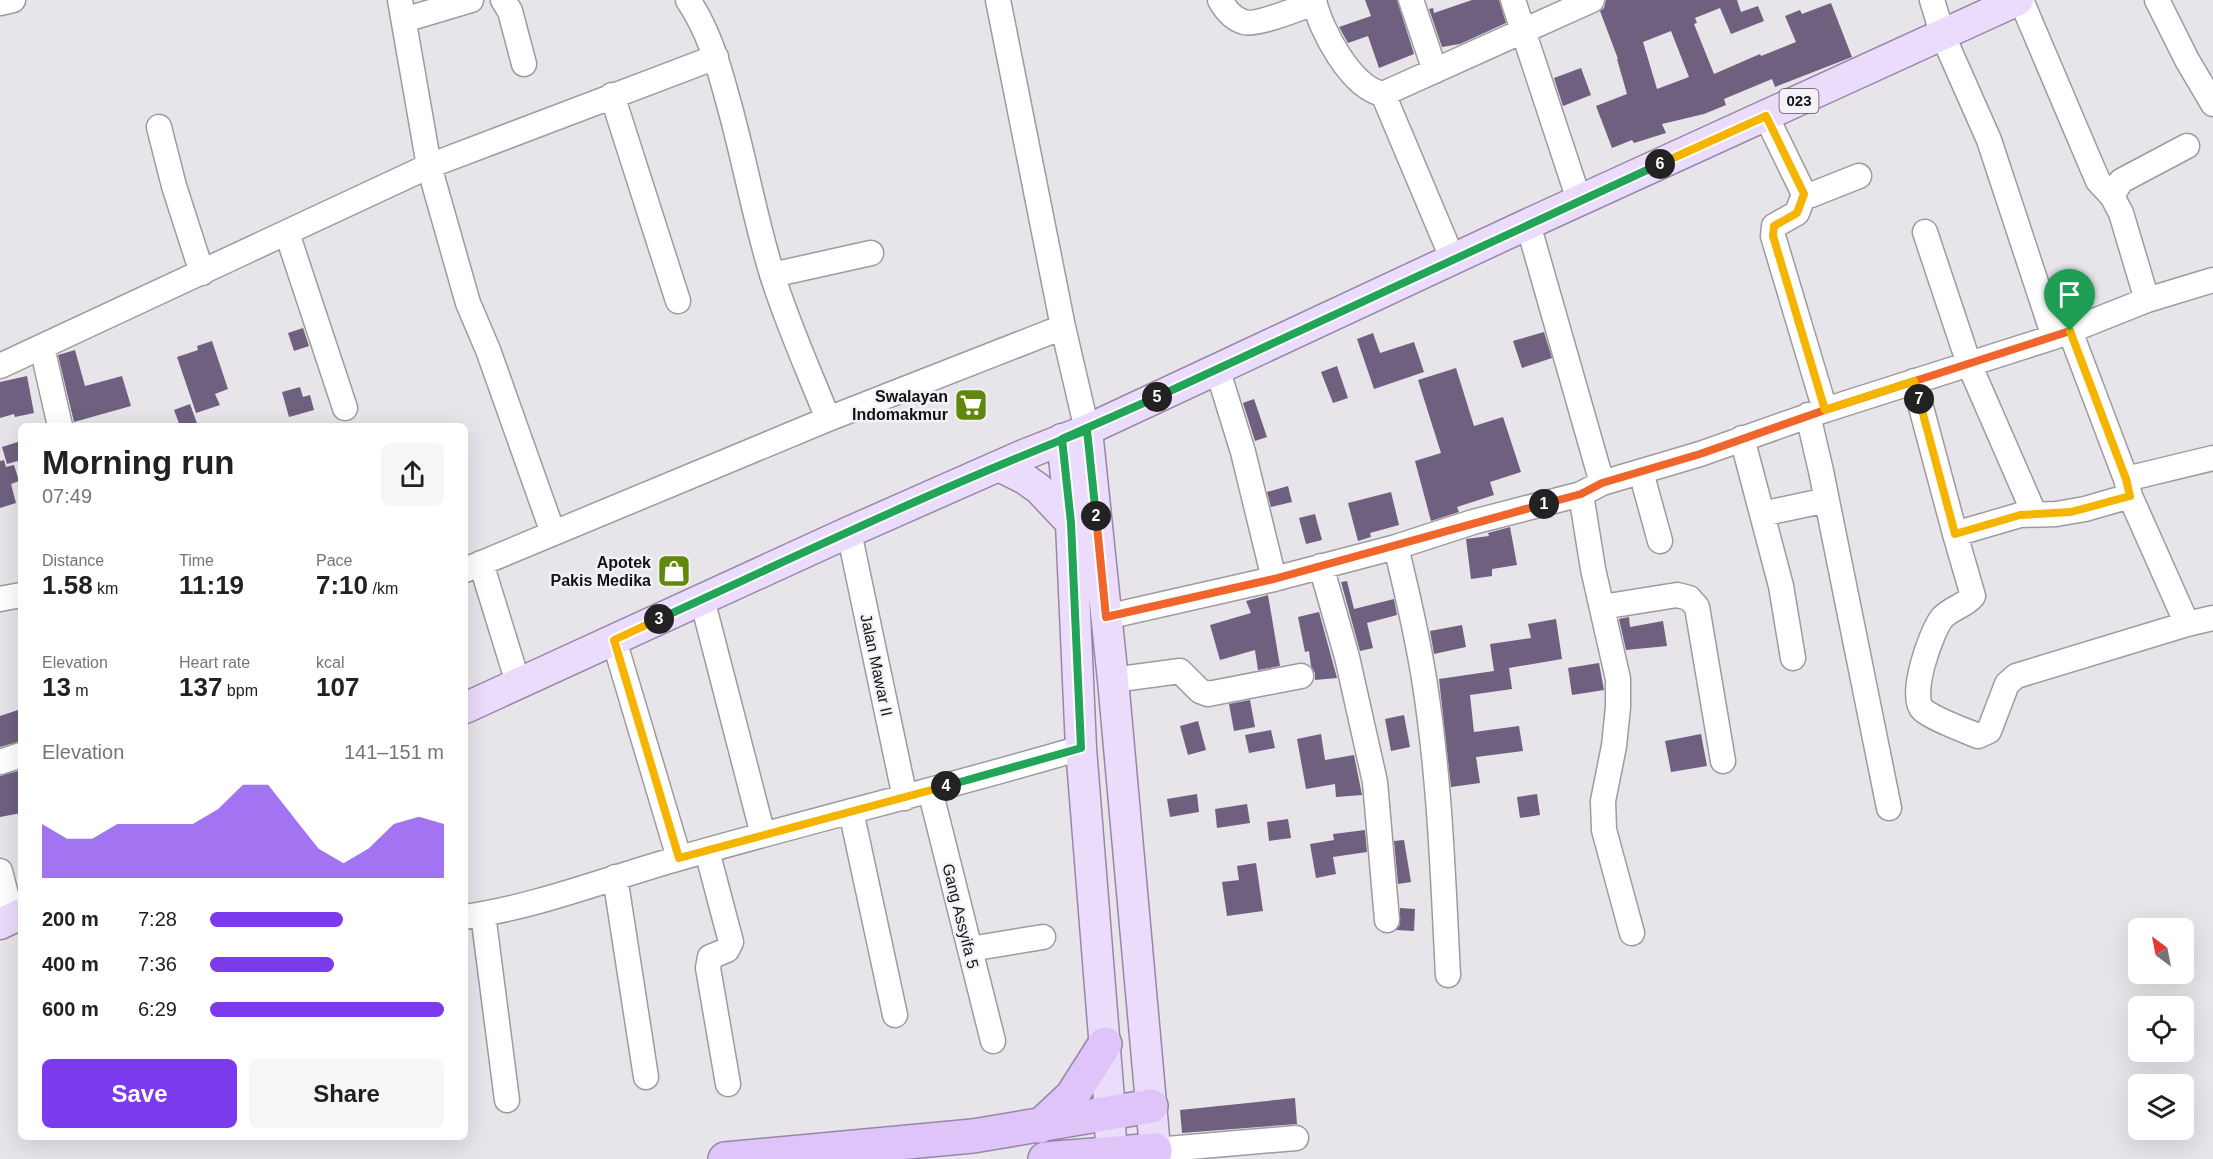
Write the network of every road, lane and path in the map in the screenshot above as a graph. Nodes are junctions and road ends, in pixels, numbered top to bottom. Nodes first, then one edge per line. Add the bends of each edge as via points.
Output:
1 (13, 0) edge
2 (471, 0) edge
3 (503, 0) edge
4 (688, 0) edge
5 (998, 0) edge
6 (1220, 0) edge
7 (1412, 0) edge
8 (1513, 0) edge
9 (1592, 0) edge
10 (1932, 0) edge
11 (2019, 0) edge
12 (2157, 0) edge
13 (1314, 2) edge
14 (0, 3) edge
15 (402, 10) edge
16 (1522, 32) junction
17 (1943, 36) junction
18 (716, 57) junction
19 (524, 64) dead end
20 (1435, 71) junction
21 (1383, 94) junction
22 (612, 95) junction
23 (2213, 104) edge
24 (1766, 116) junction
25 (159, 127) dead end
26 (2187, 146) dead end
27 (429, 166) junction
28 (1859, 176) dead end
29 (1804, 194) junction
30 (2112, 196) junction
31 (1579, 200) junction
32 (1528, 224) junction
33 (287, 232) junction
34 (1925, 232) dead end
35 (871, 254) dead end
36 (1453, 260) junction
37 (202, 273) junction
38 (772, 276) junction
39 (2213, 280) edge
40 (2147, 300) junction
41 (678, 301) dead end
42 (1063, 327) junction
43 (2062, 334) junction
44 (42, 346) junction
45 (1969, 364) junction
46 (0, 366) edge
47 (1217, 368) junction
48 (1914, 381) junction
49 (345, 408) dead end
50 (1816, 412) junction
51 (828, 419) junction
52 (59, 423) edge
53 (1075, 434) junction
54 (1742, 438) junction
55 (2213, 458) edge
56 (999, 466) junction
57 (1641, 472) junction
58 (2128, 488) junction
59 (1592, 489) junction
60 (1827, 500) junction
61 (2034, 513) junction
62 (1762, 514) junction
63 (1071, 523) junction
64 (849, 532) junction
65 (553, 533) junction
66 (1955, 534) junction
67 (1660, 541) dead end
68 (1396, 547) junction
69 (1321, 566) junction
70 (473, 567) edge
71 (1274, 579) junction
72 (18, 596) edge
73 (0, 599) edge
74 (702, 599) junction
75 (1602, 607) junction
76 (1106, 617) junction
77 (2213, 618) edge
78 (2187, 624) junction
79 (614, 640) junction
80 (1793, 658) dead end
81 (1301, 676) dead end
82 (1113, 680) junction
83 (518, 683) junction
84 (468, 707) edge
85 (1081, 748) junction
86 (18, 756) edge
87 (1723, 761) dead end
88 (0, 762) edge
89 (930, 790) junction
90 (905, 798) junction
91 (1888, 808) dead end
92 (851, 811) junction
93 (763, 835) junction
94 (706, 850) junction
95 (679, 858) junction
96 (0, 871) edge
97 (615, 878) junction
98 (474, 915) edge
99 (11, 919) edge
100 (1387, 920) dead end
101 (1632, 933) dead end
102 (1043, 937) dead end
103 (970, 949) junction
104 (1448, 975) dead end
105 (895, 1015) dead end
106 (993, 1041) dead end
107 (1105, 1044) junction
108 (646, 1077) dead end
109 (728, 1084) dead end
110 (507, 1100) dead end
111 (1151, 1106) junction
112 (1110, 1112) junction
113 (1040, 1126) junction
114 (1296, 1138) dead end
115 (1155, 1154) edge
116 (1111, 1156) edge
117 (725, 1159) edge
118 (1045, 1159) edge

1 - 14 street
2 - 15 street
3 - 19 street via 510,10
4 - 18 street
5 - 42 street
6 - 13 street via 1231,15 1245,23
7 - 20 street
8 - 16 street
9 - 16 street
10 - 17 street
11 - 17 main road, 023
11 - 30 street via 2098,181
12 - 23 street
13 - 21 street via 1325,32 1349,70 1368,88
15 - 27 street
16 - 20 street
16 - 21 street
16 - 31 street
17 - 24 main road, 023
17 - 43 street via 1989,140
18 - 22 street
18 - 38 street
20 - 21 street
21 - 36 street
22 - 27 street
22 - 41 street
24 - 29 street
24 - 31 main road, 023
25 - 37 street
26 - 30 street via 2121,181
27 - 33 street
27 - 65 street via 468,303
28 - 29 street via 1811,195
29 - 50 street via 1797,213 1774,226 1773,236
30 - 40 street via 2121,213
31 - 32 main road, 023
32 - 36 main road, 023
32 - 59 street
33 - 37 street
33 - 49 street
34 - 45 street
35 - 38 street
36 - 47 main road, 023
37 - 44 street
38 - 51 street
39 - 40 street
40 - 43 street
42 - 51 street
42 - 53 street
43 - 45 street
43 - 58 street
44 - 46 street
44 - 52 street
45 - 48 street
45 - 61 street
47 - 53 main road, 023
47 - 71 street via 1243,452
48 - 50 street
48 - 66 street
50 - 54 street
50 - 60 street
51 - 65 street
53 - 56 main road, 023
53 - 63 main road
53 - 76 main road
54 - 57 street
54 - 62 street
55 - 58 street
56 - 63 main road via 1039,489
56 - 64 main road, 023
57 - 59 street
57 - 67 street
58 - 61 street via 2078,511
58 - 78 street
59 - 68 street
59 - 75 street via 1593,569
60 - 62 street
60 - 91 street
61 - 66 street
62 - 80 street via 1781,586
63 - 85 main road
64 - 74 main road, 023
64 - 90 street, Jalan Mawar II
65 - 70 street
66 - 78 street via 1972,596 1946,614 1934,631 1921,665 1918,703 1924,712 1978,736 1989,731 2007,684 2016,676
68 - 69 street
68 - 104 street via 1412,609 1425,687 1440,818
69 - 71 street
69 - 100 street via 1347,657 1375,782
70 - 83 street
71 - 76 street
72 - 73 street
74 - 79 main road, 023
74 - 93 street
75 - 87 street via 1677,595 1689,598 1697,607
75 - 101 street via 1618,679 1614,746 1603,801 1604,830
76 - 82 main road
77 - 78 street
79 - 83 main road, 023
79 - 95 street
81 - 82 street via 1208,694 1180,672
82 - 111 main road
83 - 84 main road, 023
85 - 89 street
85 - 107 main road
86 - 88 street
89 - 90 street
89 - 103 street, Gang Assyifa 5
90 - 92 street
92 - 93 street
92 - 105 street
93 - 94 street
94 - 95 street
94 - 109 street via 731,942 727,950 710,957 708,968
95 - 97 street
96 - 99 street
97 - 98 street via 501,912
97 - 108 street
98 - 110 street
102 - 103 street
103 - 106 street, Gang Assyifa 5
107 - 112 main road
107 - 113 highway via 1072,1095
111 - 112 highway
111 - 115 main road
112 - 113 highway
112 - 116 main road
113 - 117 highway
114 - 115 street
115 - 116 highway
116 - 118 highway

